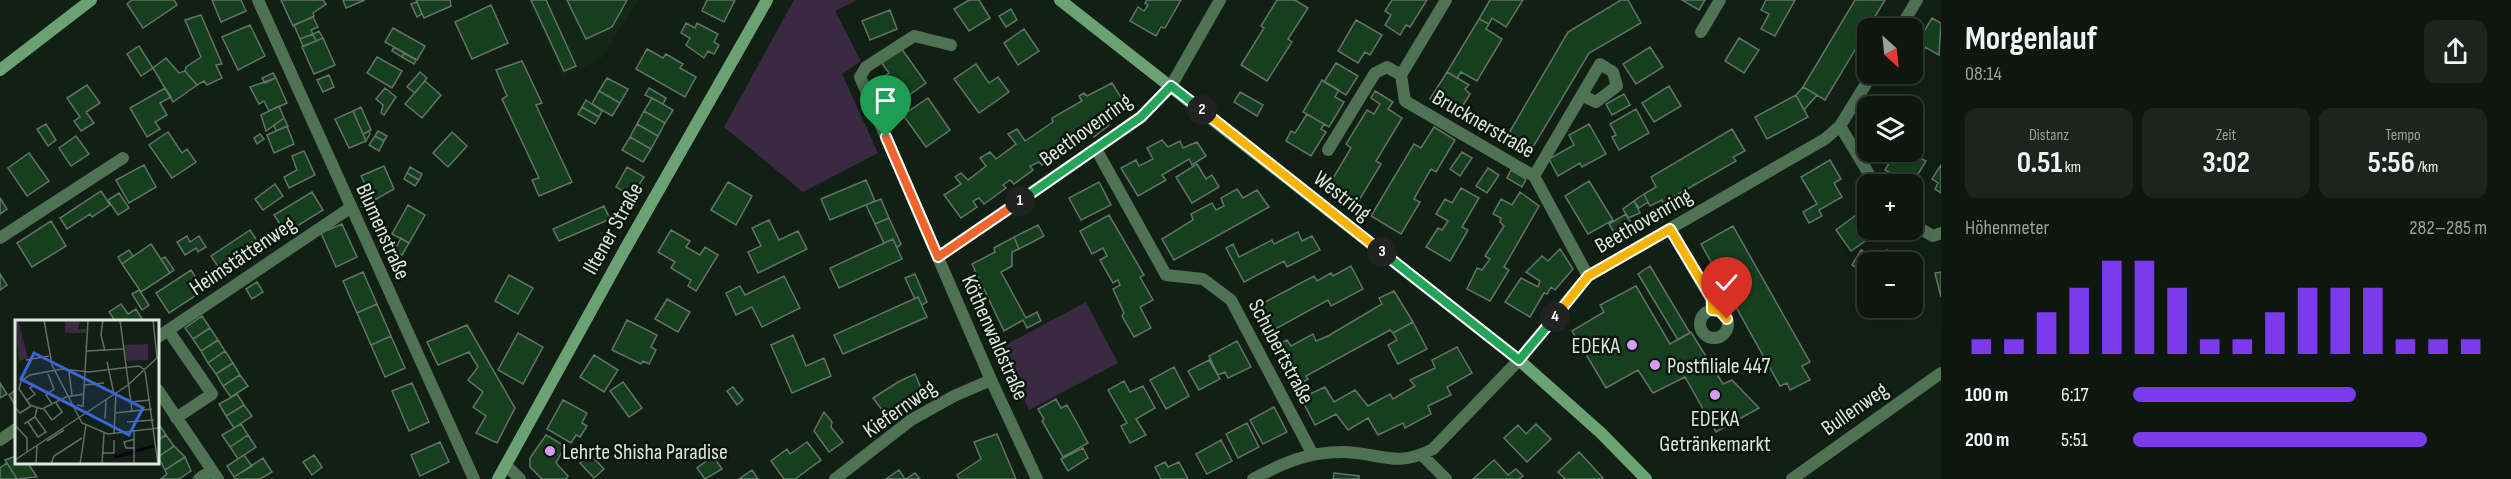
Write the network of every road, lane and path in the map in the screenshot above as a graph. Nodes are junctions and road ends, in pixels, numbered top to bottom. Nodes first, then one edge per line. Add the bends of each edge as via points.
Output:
1 (91, 0) edge
2 (258, 0) edge
3 (767, 0) edge
4 (1060, 0) edge
5 (1220, 0) edge
6 (1446, 0) edge
7 (1719, 0) edge
8 (1917, 0) edge
9 (1906, 18) edge
10 (1701, 32) dead end
11 (951, 45) dead end
12 (0, 70) edge
13 (1401, 75) junction
14 (1866, 84) edge
15 (1171, 86) junction
16 (1583, 96) dead end
17 (1840, 126) junction
18 (1096, 149) junction
19 (1328, 150) dead end
20 (123, 158) dead end
21 (1869, 174) edge
22 (1534, 176) junction
23 (350, 208) junction
24 (1670, 229) junction
25 (1923, 230) edge
26 (1941, 233) edge
27 (0, 238) edge
28 (938, 257) junction
29 (1588, 276) junction
30 (1712, 310) dead end
31 (163, 334) edge
32 (1519, 360) junction
33 (1941, 373) edge
34 (991, 380) junction
35 (159, 391) edge
36 (177, 418) junction
37 (15, 430) edge
38 (0, 440) edge
39 (1312, 453) junction
40 (1422, 455) junction
41 (506, 465) junction
42 (215, 475) edge
43 (199, 479) edge
44 (474, 479) edge
45 (498, 479) edge
46 (520, 479) edge
47 (836, 479) edge
48 (1037, 479) edge
49 (1253, 479) edge
50 (1446, 479) edge
51 (1646, 479) edge
52 (1792, 479) edge

1 - 12 street
2 - 23 street, Blumenstraße
3 - 41 street, Iltener Straße
4 - 15 street, Westring
5 - 15 street, Beethovenring
6 - 13 street
7 - 10 street
8 - 9 street
11 - 28 street, Köthenwaldstraße via 914,36 866,67 860,77
13 - 19 street via 1387,67 1375,73
13 - 22 street, Brucknerstraße via 1405,101
14 - 17 street, Beethovenring
15 - 18 street, Beethovenring via 1141,117
15 - 32 street, Westring
16 - 22 street, Brucknerstraße
17 - 21 street
17 - 24 street, Beethovenring via 1825,140
18 - 28 street, Beethovenring
18 - 39 street, Schubertstraße via 1166,274 1203,279 1231,300
20 - 27 street
22 - 29 street, Brucknerstraße
23 - 31 street, Heimstättenweg
23 - 44 street, Blumenstraße
24 - 29 street, Beethovenring
24 - 30 street via 1712,299
25 - 26 street via 1933,236
28 - 34 street, Köthenwaldstraße
29 - 32 street, Beethovenring
31 - 36 street via 212,394
32 - 40 street, Beethovenring via 1433,449
32 - 51 street, Westring
33 - 52 street, Bullenweg
34 - 47 street, Kiefernweg via 911,420
34 - 48 street, Köthenwaldstraße
35 - 36 street
36 - 42 street
37 - 38 street
39 - 40 street via 1344,452 1403,460
39 - 49 street
40 - 50 street
41 - 45 street, Iltener Straße
41 - 46 street
42 - 43 street

